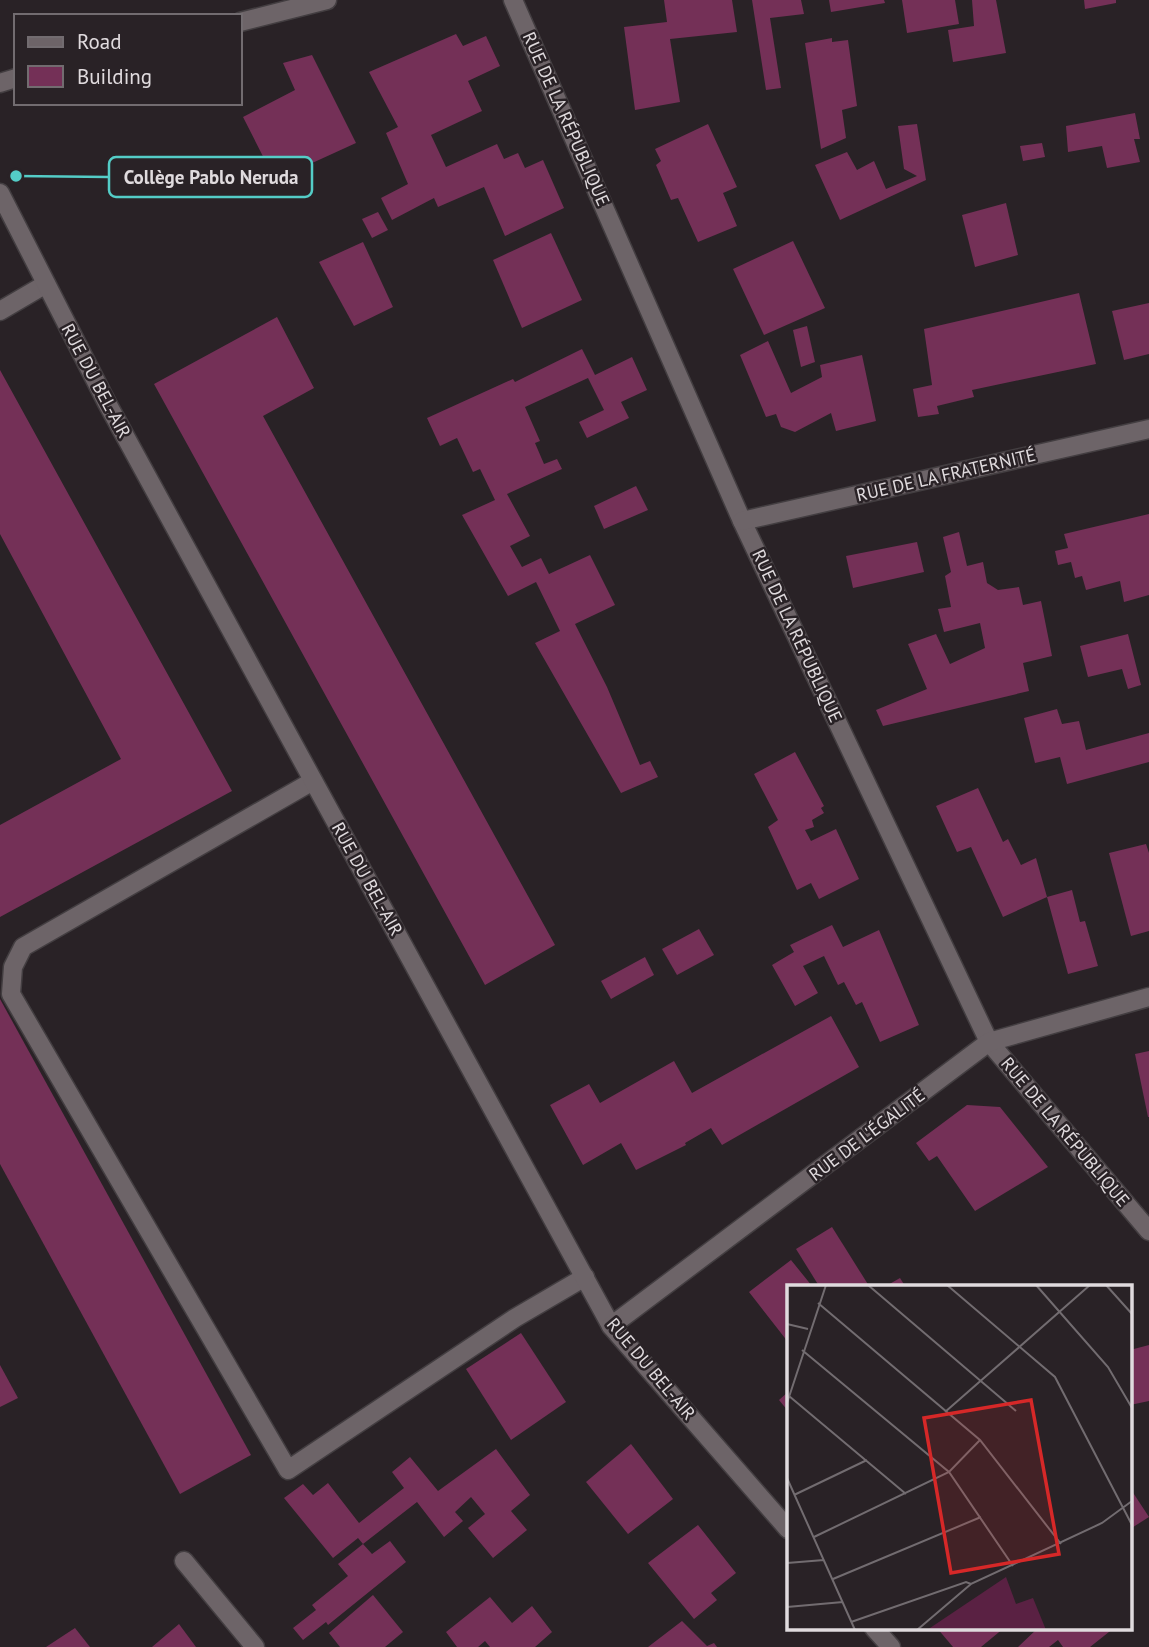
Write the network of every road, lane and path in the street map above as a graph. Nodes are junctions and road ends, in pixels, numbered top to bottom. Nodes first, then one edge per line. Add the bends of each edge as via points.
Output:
1 (327, 0) edge
2 (513, 0) edge
3 (242, 21) edge
4 (0, 193) edge
5 (46, 284) junction
6 (0, 311) edge
7 (1149, 429) edge
8 (742, 521) junction
9 (313, 781) junction
10 (1149, 997) edge
11 (989, 1042) junction
12 (1149, 1231) edge
13 (585, 1277) junction
14 (611, 1326) junction
15 (787, 1528) edge
16 (184, 1561) dead end
17 (876, 1630) edge
18 (255, 1647) edge
19 (891, 1647) edge

1 - 3 street
2 - 8 street, RUE DE LA RÉPUBLIQUE
4 - 5 street, RUE DU BEL-AIR
5 - 6 street
5 - 9 street, RUE DU BEL-AIR
7 - 8 street, RUE DE LA FRATERNITÉ
8 - 11 street, RUE DE LA RÉPUBLIQUE
9 - 13 street, RUE DU BEL-AIR
9 - 13 street via 23,947 13,967 11,994 288,1470 515,1318
10 - 11 street, RUE DE L'ÉGALITÉ
11 - 12 street, RUE DE LA RÉPUBLIQUE
11 - 14 street, RUE DE L'ÉGALITÉ
13 - 14 street, RUE DU BEL-AIR
14 - 15 street, RUE DU BEL-AIR
16 - 18 street
17 - 19 street

